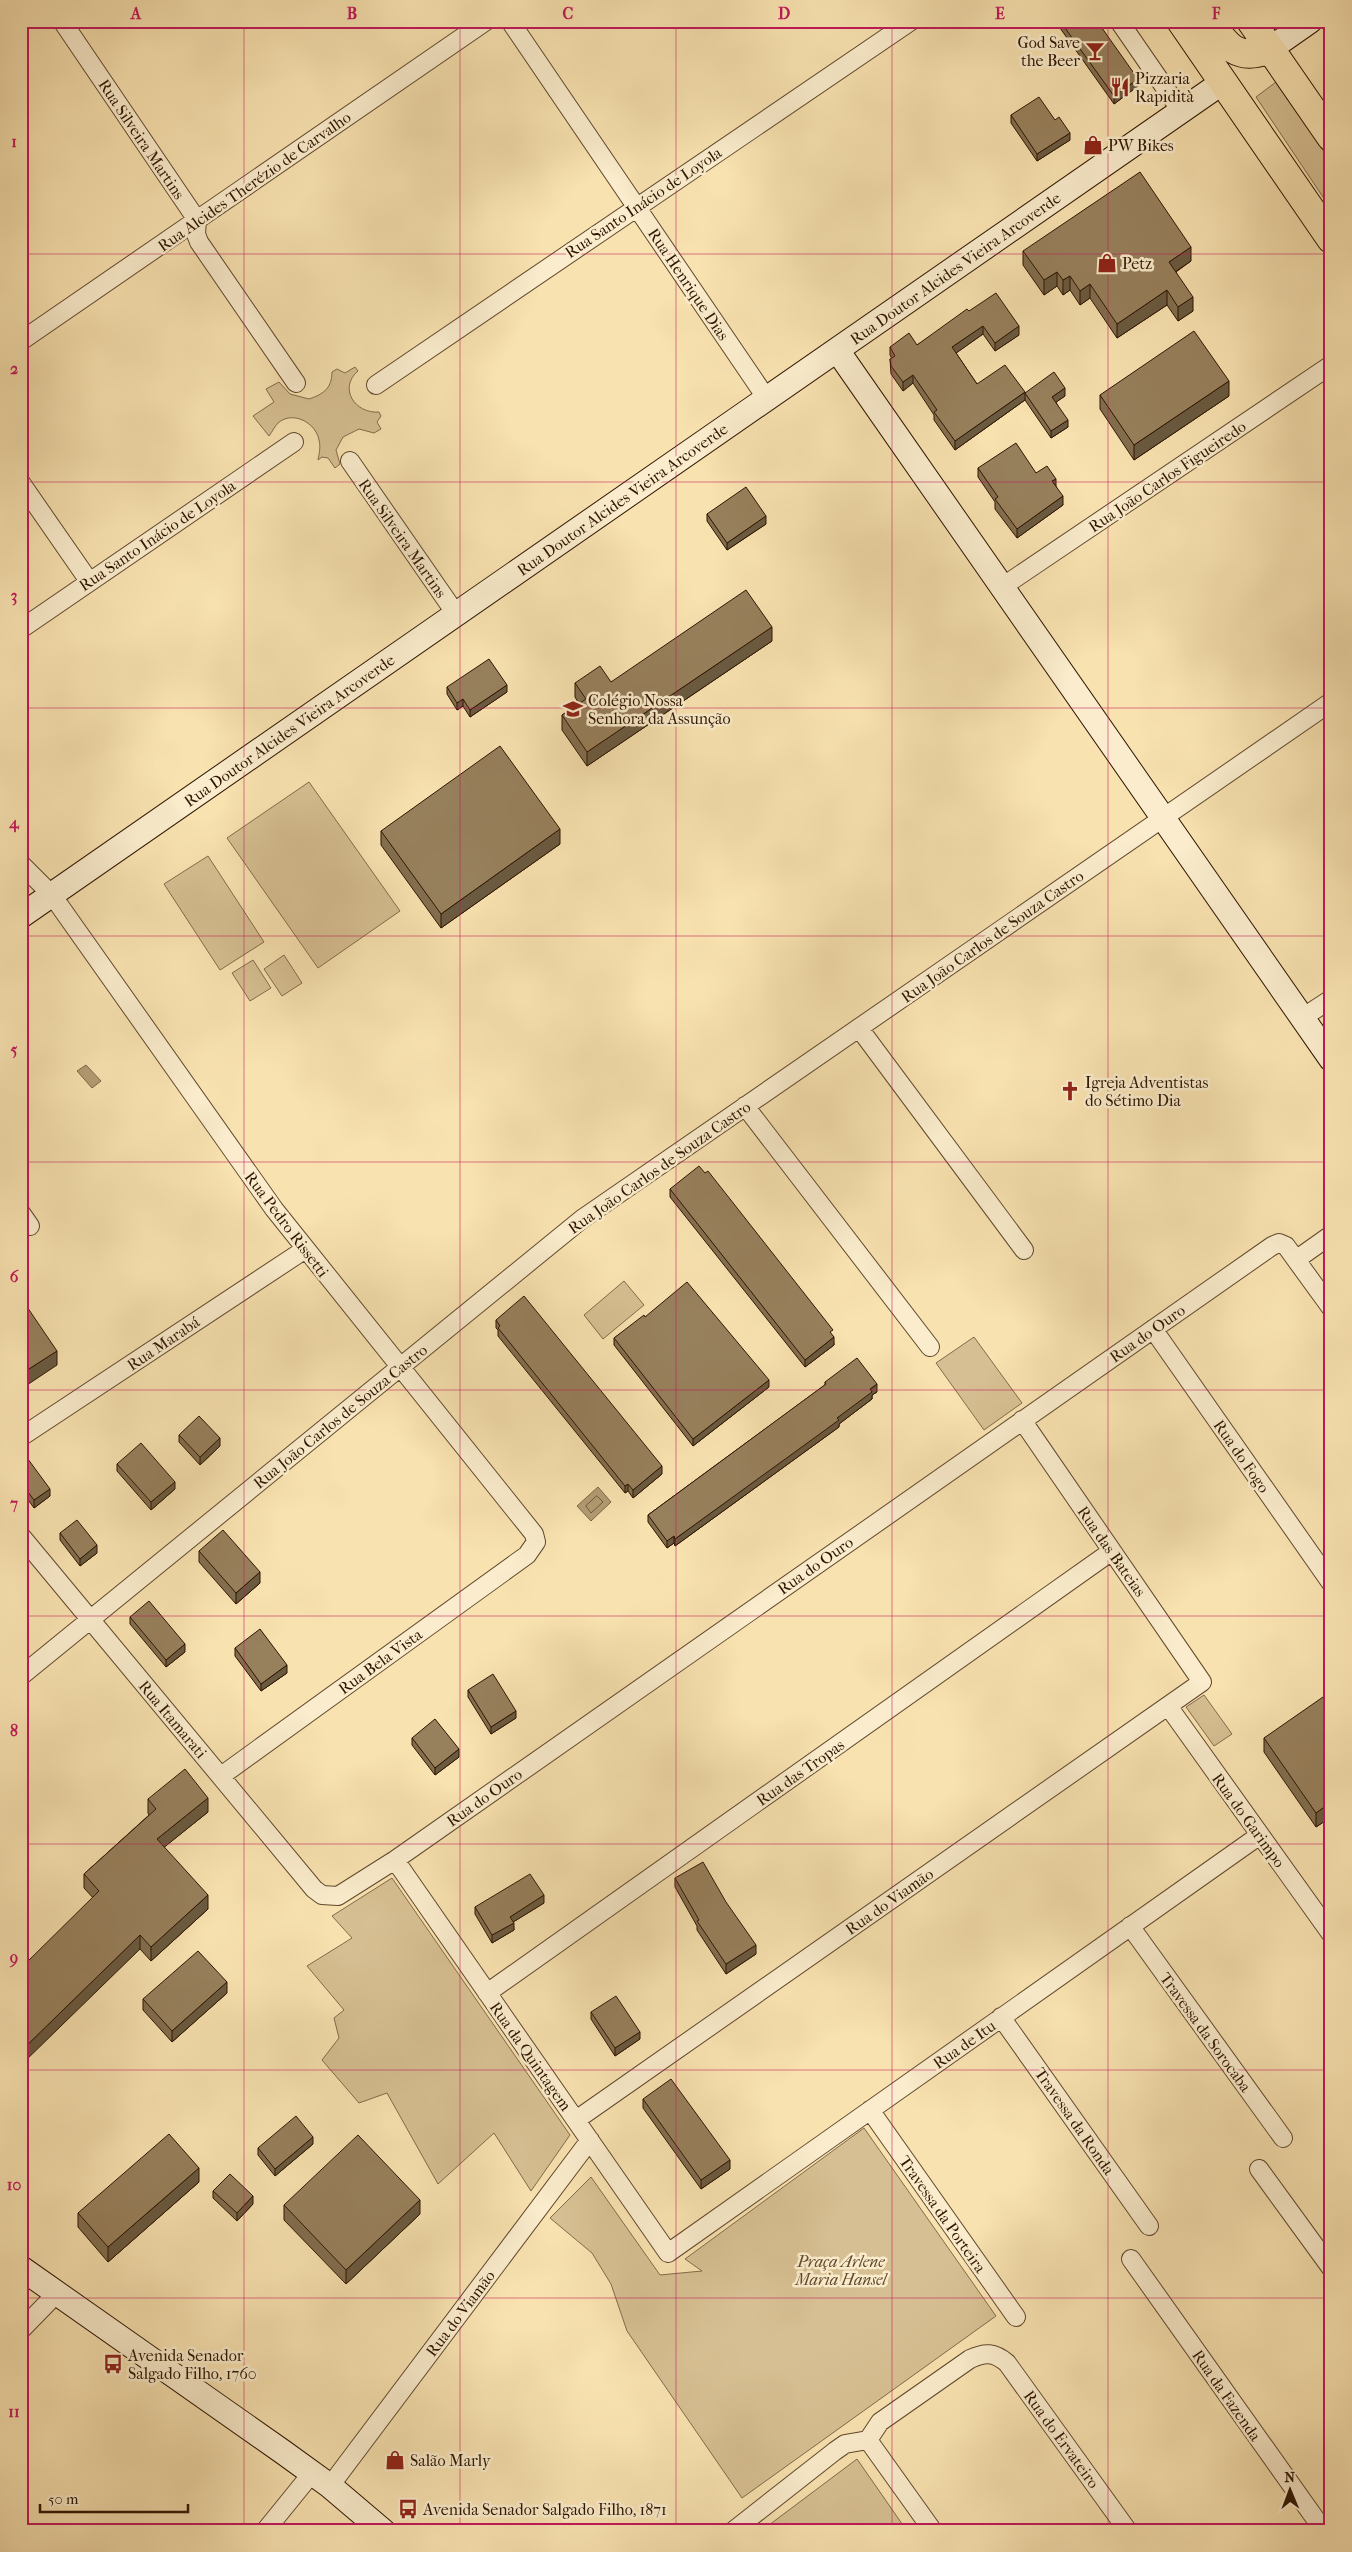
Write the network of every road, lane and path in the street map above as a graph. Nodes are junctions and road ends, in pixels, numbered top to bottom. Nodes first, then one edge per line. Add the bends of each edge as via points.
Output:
1 (62, 21) edge
2 (486, 21) edge
3 (510, 21) edge
4 (910, 21) edge
5 (1119, 21) edge
6 (1181, 21) edge
7 (1209, 21) edge
8 (1251, 21) edge
9 (1310, 21) edge
10 (1270, 49) junction
11 (1223, 82) junction
12 (1181, 111) junction
13 (1331, 137) edge
14 (637, 207) junction
15 (197, 220) junction
16 (1331, 239) edge
17 (21, 341) edge
18 (837, 350) junction
19 (1331, 365) edge
20 (296, 382) dead end
21 (376, 385) dead end
22 (767, 398) junction
23 (294, 442) dead end
24 (350, 461) dead end
25 (21, 483) edge
26 (89, 581) junction
27 (1002, 587) junction
28 (456, 614) junction
29 (21, 629) edge
30 (1331, 702) edge
31 (1163, 818) junction
32 (21, 864) edge
33 (52, 895) junction
34 (21, 916) edge
35 (1331, 999) edge
36 (1302, 1018) junction
37 (859, 1028) junction
38 (1331, 1059) edge
39 (745, 1106) junction
40 (1331, 1235) edge
41 (304, 1250) junction
42 (1024, 1250) dead end
43 (1297, 1260) junction
44 (1331, 1308) edge
45 (1153, 1329) junction
46 (930, 1347) dead end
47 (400, 1367) junction
48 (1022, 1420) junction
49 (21, 1437) edge
50 (21, 1536) edge
51 (536, 1542) joint
52 (1112, 1551) junction
53 (1331, 1583) edge
54 (91, 1620) junction
55 (21, 1676) edge
56 (1202, 1682) joint
57 (1168, 1706) junction
58 (221, 1776) junction
59 (1260, 1835) junction
60 (395, 1860) junction
61 (330, 1897) joint
62 (1130, 1926) junction
63 (1331, 1934) edge
64 (487, 1993) junction
65 (1002, 2017) junction
66 (870, 2110) junction
67 (576, 2120) junction
68 (1282, 2138) dead end
69 (590, 2140) junction
70 (1259, 2168) dead end
71 (1149, 2226) dead end
72 (668, 2253) joint
73 (1131, 2259) dead end
74 (21, 2268) edge
75 (1331, 2268) edge
76 (57, 2293) junction
77 (1016, 2317) dead end
78 (21, 2330) edge
79 (868, 2440) junction
80 (321, 2480) junction
81 (265, 2531) edge
82 (383, 2531) edge
83 (733, 2531) edge
84 (933, 2531) edge
85 (1128, 2531) edge
86 (1324, 2531) edge

1 - 15 street, Rua Silveira Martins
2 - 15 street, Rua Alcides Therézio de Carvalho
3 - 14 street, Rua Henrique Dias
4 - 14 street, Rua Santo Inácio de Loyola
5 - 12 street
6 - 11 highway
7 - 10 highway via 1227,46 1237,52 1259,53
8 - 10 highway
9 - 10 street
10 - 13 highway
11 - 12 street, Rua Doutor Alcides Vieira Arcoverde
11 - 16 highway
12 - 18 street, Rua Doutor Alcides Vieira Arcoverde
14 - 21 street, Rua Santo Inácio de Loyola
14 - 22 street, Rua Henrique Dias
15 - 17 street, Rua Alcides Therézio de Carvalho
15 - 20 street, Rua Silveira Martins via 199,242
18 - 22 street, Rua Doutor Alcides Vieira Arcoverde
18 - 27 street
19 - 27 street, Rua João Carlos Figueiredo
22 - 28 street, Rua Doutor Alcides Vieira Arcoverde
23 - 26 street, Rua Santo Inácio de Loyola
24 - 28 street, Rua Silveira Martins
25 - 26 street
26 - 29 street, Rua Santo Inácio de Loyola
27 - 31 street
28 - 33 street, Rua Doutor Alcides Vieira Arcoverde
30 - 31 street, Rua João Carlos de Souza Castro
31 - 36 street
31 - 37 street, Rua João Carlos de Souza Castro
32 - 33 street
33 - 34 street, Rua Doutor Alcides Vieira Arcoverde
33 - 41 street, Rua Pedro Rissetti
35 - 36 street
36 - 38 street
37 - 39 street, Rua João Carlos de Souza Castro
37 - 42 street
39 - 46 street
39 - 47 street, Rua João Carlos de Souza Castro via 582,1219
40 - 43 street
41 - 47 street, Rua Pedro Rissetti
41 - 49 street, Rua Marabá
43 - 44 street
43 - 45 street, Rua do Ouro via 1286,1246 1279,1243 1272,1246
45 - 48 street, Rua do Ouro
45 - 53 street, Rua do Fogo
47 - 51 street, Rua Pedro Rissetti via 532,1528
47 - 54 street, Rua João Carlos de Souza Castro
48 - 52 street, Rua das Bateias
48 - 60 street, Rua do Ouro
50 - 54 street, Rua Itamarati
51 - 58 street, Rua Bela Vista via 527,1555
52 - 56 street, Rua das Bateias
52 - 64 street, Rua das Tropas
54 - 55 street, Rua João Carlos de Souza Castro
54 - 58 street, Rua Itamarati
56 - 57 street, Rua do Viamão
57 - 59 street, Rua do Garimpo
57 - 67 street, Rua do Viamão
58 - 61 street, Rua Itamarati via 314,1889
59 - 62 street, Rua de Itu
59 - 63 street, Rua do Garimpo
60 - 61 street, Rua do Ouro via 346,1893
60 - 64 street, Rua da Quintagem
62 - 65 street, Rua de Itu
62 - 68 street, Travessa da Sorocaba
64 - 67 street, Rua da Quintagem
65 - 66 street, Rua de Itu
65 - 71 street, Travessa da Ronda
66 - 72 street, Rua de Itu
66 - 77 street, Travessa da Porteira
67 - 69 street, Rua da Quintagem
69 - 72 street, Rua da Quintagem
69 - 80 street, Rua do Viamão
70 - 75 street
73 - 86 street, Rua da Fazenda
74 - 76 street
76 - 78 street
76 - 80 street
79 - 83 street via 845,2444
79 - 84 street
79 - 85 street, Rua do Ervateiro via 880,2422 970,2359 991,2353 1007,2363
80 - 81 street, Rua do Viamão
80 - 82 street

